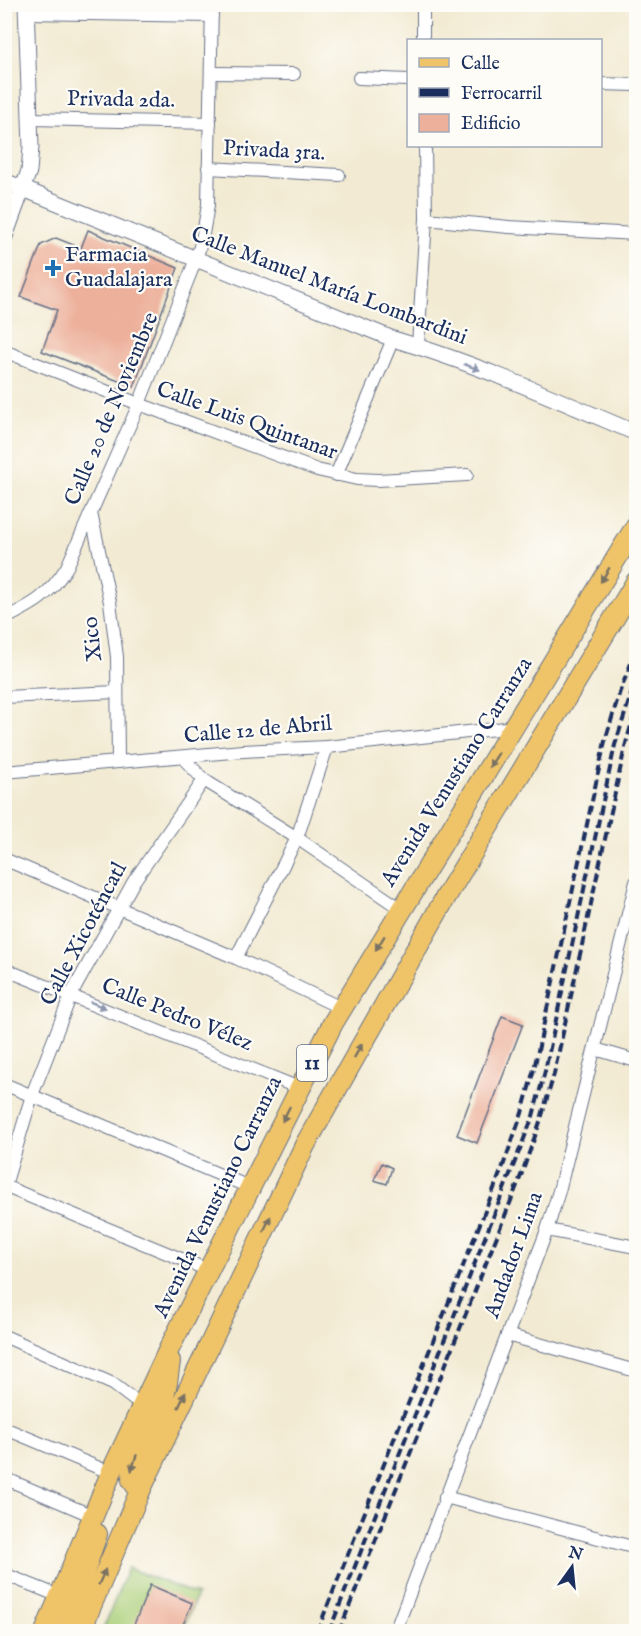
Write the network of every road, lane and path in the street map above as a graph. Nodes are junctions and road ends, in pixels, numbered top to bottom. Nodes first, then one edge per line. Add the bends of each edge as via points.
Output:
1 (423, 4) edge
2 (26, 9) edge
3 (212, 10) edge
4 (423, 39) edge
5 (212, 73) junction
6 (294, 74) dead end
7 (359, 78) dead end
8 (407, 80) edge
9 (602, 84) edge
10 (636, 85) edge
11 (31, 119) junction
12 (210, 123) junction
13 (425, 147) edge
14 (208, 168) junction
15 (339, 175) dead end
16 (4, 181) edge
17 (24, 188) junction
18 (426, 219) junction
19 (636, 234) edge
20 (4, 239) edge
21 (196, 259) junction
22 (393, 339) junction
23 (418, 346) junction
24 (4, 351) edge
25 (139, 404) junction
26 (636, 434) edge
27 (336, 475) junction
28 (467, 475) dead end
29 (91, 513) junction
30 (636, 526) edge
31 (636, 582) edge
32 (5, 619) edge
33 (117, 692) junction
34 (4, 697) edge
35 (515, 727) junction
36 (327, 747) junction
37 (183, 758) junction
38 (118, 762) junction
39 (4, 772) edge
40 (204, 780) junction
41 (297, 838) junction
42 (4, 859) edge
43 (636, 882) edge
44 (121, 908) junction
45 (401, 909) junction
46 (236, 958) junction
47 (4, 969) edge
48 (71, 995) junction
49 (341, 1008) junction
50 (595, 1049) junction
51 (636, 1061) edge
52 (4, 1084) edge
53 (299, 1088) junction
54 (32, 1095) junction
55 (249, 1186) junction
56 (5, 1187) edge
57 (547, 1230) junction
58 (636, 1247) edge
59 (208, 1270) junction
60 (507, 1335) junction
61 (4, 1336) edge
62 (169, 1349) junction
63 (636, 1371) edge
64 (142, 1406) junction
65 (4, 1428) edge
66 (111, 1473) junction
67 (4, 1478) edge
68 (140, 1491) junction
69 (445, 1497) junction
70 (93, 1516) junction
71 (636, 1548) edge
72 (4, 1574) edge
73 (59, 1596) junction
74 (45, 1632) edge
75 (67, 1632) edge
76 (80, 1632) edge
77 (395, 1632) edge

1 - 4 street
2 - 3 street
2 - 11 street
3 - 5 street, Calle 20 de Noviembre
5 - 6 street
5 - 12 street, Calle 20 de Noviembre
7 - 8 street
9 - 10 street
11 - 12 street, Privada 2da.
11 - 17 street via 30,159
12 - 14 street, Calle 20 de Noviembre
13 - 18 street
14 - 15 street, Privada 3ra.
14 - 21 street, Calle 20 de Noviembre via 207,205
16 - 17 street, Calle Manuel María Lombardini
17 - 20 street
17 - 21 street, Calle Manuel María Lombardini
18 - 19 street
18 - 23 street
21 - 22 street, Calle Manuel María Lombardini
21 - 25 street, Calle 20 de Noviembre
22 - 23 street, Calle Manuel María Lombardini
22 - 27 street
23 -> 26 street, Calle Manuel María Lombardini
24 - 25 street, Calle Luis Quintanar
25 - 27 street, Calle Luis Quintanar
25 - 29 street, Calle 20 de Noviembre
27 - 28 street, Calle Luis Quintanar via 378,480
29 - 32 street, Calle 20 de Noviembre via 56,586
29 - 33 street, Xico via 110,603
30 -> 35 main road, Avenida Venustiano Carranza / 11
68 -> 31 main road, 11 via 305,1145 435,916
33 - 34 street
33 - 38 street, Xico
35 - 36 street, Calle 12 de Abril
35 -> 45 main road, Avenida Venustiano Carranza / 11
36 - 37 street, Calle 12 de Abril
36 - 41 street
37 - 38 street, Calle 12 de Abril
37 - 40 street
38 - 39 street, Calle 12 de Abril
40 - 41 street
40 - 44 street, Calle Xicoténcatl via 134,881
41 - 45 street
41 - 46 street
42 - 44 street
43 - 50 street, Andador Lima
44 - 46 street
44 - 48 street, Calle Xicoténcatl
45 -> 49 main road, Avenida Venustiano Carranza / 11
46 - 49 street
47 - 48 street, Calle Pedro Vélez
48 -> 53 street, Calle Pedro Vélez
48 - 54 street, Calle Xicoténcatl
49 - 53 main road, Avenida Venustiano Carranza / 11
50 - 51 street
50 - 57 street, Andador Lima
52 - 54 street
53 -> 55 main road, Avenida Venustiano Carranza / 11
54 - 55 street
54 - 56 street, Calle Xicoténcatl
55 - 59 main road, Avenida Venustiano Carranza / 11
56 - 59 street
57 - 58 street
57 - 60 street, Andador Lima
59 - 62 main road, Avenida Venustiano Carranza / 11
60 - 63 street
60 - 69 street, Andador Lima
61 - 64 street via 113,1384
62 - 64 main road, Avenida Venustiano Carranza / 11
62 -> 68 main road via 164,1396 133,1464 132,1480
64 - 66 main road, Avenida Venustiano Carranza / 11
65 - 66 street
66 - 70 main road, Avenida Venustiano Carranza / 11
67 - 70 street
76 -> 68 main road, 11
69 - 71 street
69 - 77 street, Andador Lima
70 - 73 main road, Avenida Venustiano Carranza / 11
70 - 75 main road via 98,1524 96,1538
72 - 73 street
73 - 74 main road, Avenida Venustiano Carranza / 11

